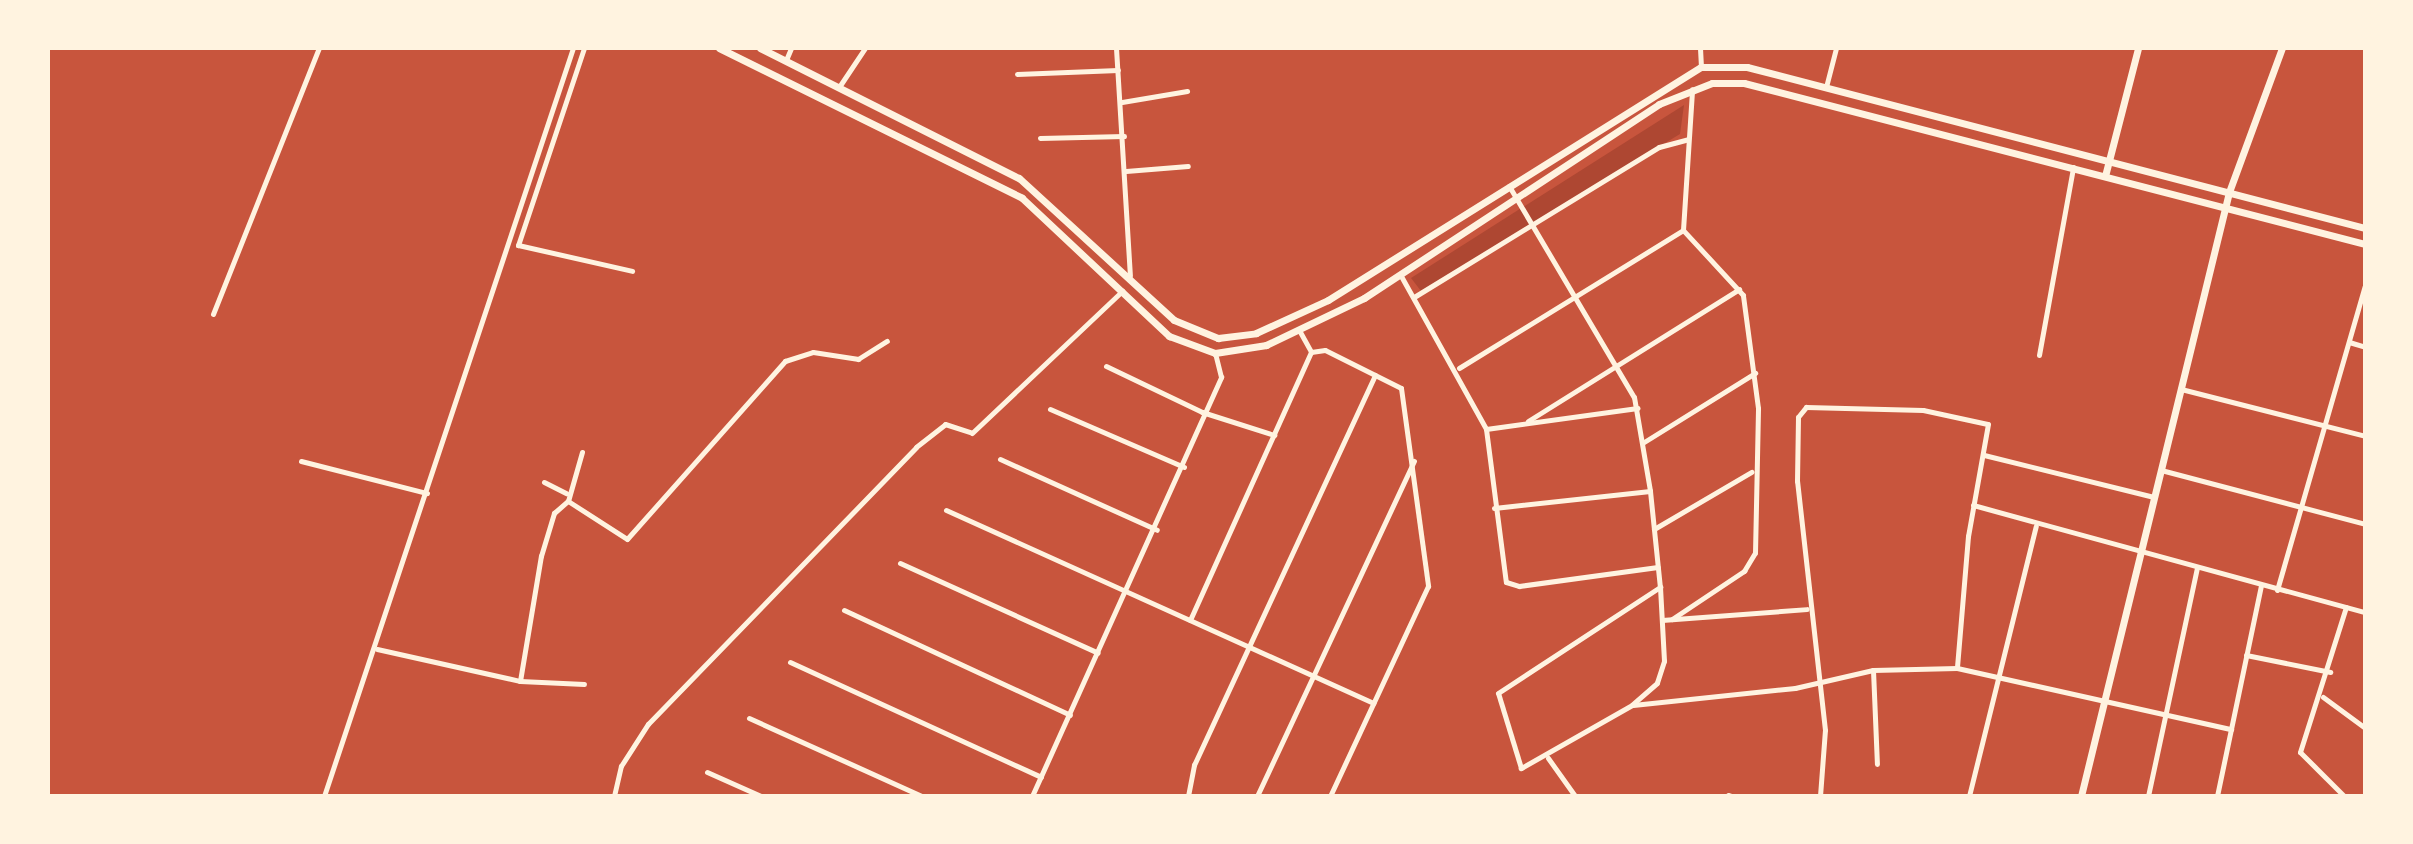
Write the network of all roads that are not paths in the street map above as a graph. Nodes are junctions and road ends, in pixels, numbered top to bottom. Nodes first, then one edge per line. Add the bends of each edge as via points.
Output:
1 (319, 48) edge
2 (573, 48) edge
3 (584, 48) edge
4 (719, 48) edge
5 (758, 48) edge
6 (791, 48) edge
7 (865, 48) edge
8 (1116, 48) edge
9 (1700, 48) edge
10 (1836, 48) edge
11 (2138, 48) edge
12 (2282, 48) edge
13 (786, 60) junction
14 (750, 63) junction
15 (1701, 67) junction
16 (1118, 70) junction
17 (1017, 74) dead end
18 (839, 87) junction
19 (1692, 87) junction
20 (1826, 87) junction
21 (1187, 91) dead end
22 (1122, 102) junction
23 (1124, 136) junction
24 (1040, 138) dead end
25 (1688, 139) junction
26 (2108, 161) junction
27 (1188, 166) dead end
28 (2073, 167) junction
29 (1126, 171) junction
30 (2105, 176) junction
31 (1508, 185) junction
32 (2229, 192) junction
33 (1516, 199) junction
34 (2226, 208) junction
35 (1532, 226) junction
36 (1080, 227) junction
37 (2365, 228) edge
38 (1683, 230) junction
39 (1068, 239) junction
40 (2365, 244) edge
41 (632, 271) dead end
42 (1130, 276) junction
43 (1401, 276) junction
44 (2365, 286) edge
45 (1739, 289) junction
46 (1122, 291) junction
47 (1574, 295) junction
48 (1414, 297) junction
49 (213, 314) dead end
50 (1299, 330) junction
51 (887, 341) dead end
52 (2349, 342) junction
53 (2365, 347) edge
54 (1311, 352) junction
55 (1215, 353) junction
56 (2039, 355) dead end
57 (1615, 363) junction
58 (1106, 366) dead end
59 (1458, 368) junction
60 (1755, 373) junction
61 (1375, 375) junction
62 (2181, 389) junction
63 (1638, 408) junction
64 (1050, 409) dead end
65 (1202, 412) junction
66 (1528, 421) junction
67 (2325, 426) junction
68 (1486, 429) junction
69 (1274, 435) junction
70 (2365, 436) edge
71 (1644, 442) junction
72 (582, 452) dead end
73 (1984, 455) junction
74 (1000, 459) dead end
75 (301, 461) dead end
76 (1414, 461) junction
77 (1184, 467) junction
78 (2161, 470) junction
79 (1752, 472) junction
80 (544, 482) dead end
81 (1650, 491) junction
82 (427, 493) junction
83 (566, 493) junction
84 (2154, 497) junction
85 (568, 501) junction
86 (1973, 505) junction
87 (1494, 508) junction
88 (2304, 508) junction
89 (946, 510) dead end
90 (2365, 524) edge
91 (2036, 526) junction
92 (1654, 529) junction
93 (1157, 530) junction
94 (2138, 554) junction
95 (900, 563) dead end
96 (1658, 567) junction
97 (2197, 568) junction
98 (2261, 586) junction
99 (1660, 587) junction
100 (2277, 590) junction
101 (1129, 593) junction
102 (2346, 607) junction
103 (1807, 609) junction
104 (844, 610) dead end
105 (2365, 612) edge
106 (1672, 619) junction
107 (1190, 620) junction
108 (1662, 620) junction
109 (377, 649) junction
110 (1251, 651) junction
111 (1098, 653) junction
112 (2246, 655) junction
113 (790, 662) dead end
114 (1957, 668) junction
115 (1873, 670) junction
116 (2330, 672) junction
117 (1997, 677) junction
118 (1314, 679) junction
119 (520, 681) junction
120 (1814, 681) junction
121 (584, 684) dead end
122 (2103, 696) junction
123 (2323, 697) junction
124 (1373, 703) junction
125 (1632, 705) junction
126 (2168, 712) junction
127 (1070, 715) junction
128 (749, 718) dead end
129 (2365, 728) edge
130 (2231, 729) junction
131 (1548, 758) junction
132 (1877, 764) dead end
133 (707, 772) dead end
134 (1041, 777) junction
135 (324, 796) edge
136 (614, 796) edge
137 (761, 796) edge
138 (922, 796) edge
139 (1032, 796) edge
140 (1188, 796) edge
141 (1257, 796) edge
142 (1330, 796) edge
143 (1575, 796) edge
144 (1820, 796) edge
145 (1969, 796) edge
146 (2081, 796) edge
147 (2148, 796) edge
148 (2217, 796) edge
149 (2344, 796) edge

1 - 49 street
2 - 82 street
3 - 41 street via 518,245
4 - 14 main road
5 - 13 main road
5 - 14 main road
6 - 13 street
7 - 18 street
8 - 16 street
9 - 15 street
10 - 20 street
11 - 26 main road
12 - 32 main road
13 - 18 main road
14 - 39 main road via 980,174
15 - 20 main road via 1747,67
15 - 31 main road
16 - 17 street
16 - 22 street
18 - 36 main road via 1019,178
19 - 25 street
19 - 28 main road via 1744,83
19 - 33 main road
20 - 26 main road
21 - 22 street
22 - 23 street
23 - 24 street
23 - 29 street
25 - 35 street via 1659,147
25 - 38 street
26 - 30 main road
26 - 32 main road
27 - 29 street
28 - 30 main road
28 - 56 street
29 - 42 street
30 - 34 main road
31 - 33 street
31 - 42 main road via 1376,272 1256,333 1218,338 1191,330
32 - 34 main road
32 - 37 main road
33 - 35 street
33 - 43 main road
34 - 40 main road
34 - 62 main road
35 - 47 street
35 - 48 street
36 - 39 main road
36 - 42 main road
38 - 45 street
38 - 47 street
39 - 46 main road
43 - 48 street
43 - 50 main road
44 - 52 street
45 - 57 street
45 - 60 street
46 - 55 main road via 1169,336
46 - 136 street via 972,433 945,424 916,447 648,724 621,766
47 - 57 street
47 - 59 street
48 - 59 street
50 - 54 street
50 - 55 main road via 1249,351
51 - 85 street via 858,359 813,352 785,361 627,539
52 - 53 street
52 - 67 street
54 - 61 street via 1325,350
54 - 69 street
55 - 65 street via 1221,377
57 - 63 street
57 - 66 street
58 - 65 street
59 - 68 street
60 - 71 street
60 - 79 street
61 - 76 street via 1405,395
61 - 110 street
62 - 67 street
62 - 78 main road
63 - 66 street
63 - 71 street
64 - 77 street
65 - 69 street
65 - 77 street
66 - 68 street
67 - 70 street
67 - 88 street
68 - 87 street
69 - 107 street
71 - 81 street
72 - 83 street
73 - 84 street
73 - 86 street
73 - 103 street via 1991,430 1984,421 1923,410 1811,407 1798,417
74 - 93 street
75 - 82 street
76 - 118 street
76 - 124 street via 1428,586
77 - 93 street
78 - 84 main road
78 - 88 street
79 - 92 street
79 - 106 street via 1753,561
80 - 83 street
81 - 87 street
81 - 92 street
82 - 109 street
83 - 85 street
84 - 94 main road
85 - 119 street via 554,513 541,556
86 - 91 street
86 - 114 street
87 - 96 street via 1502,575 1512,586
88 - 90 street
88 - 100 street
89 - 101 street
91 - 94 street
91 - 117 street
92 - 96 street
93 - 101 street
94 - 97 street
94 - 122 main road
95 - 111 street
96 - 99 street
97 - 98 street
97 - 126 street
98 - 100 street
98 - 112 street
99 - 108 street
99 - 131 street via 1495,700 1516,763 1525,769
100 - 102 street
101 - 107 street
101 - 111 street
102 - 105 street
102 - 116 street
103 - 106 street
103 - 120 street
104 - 127 street
106 - 108 street
107 - 110 street
108 - 125 street via 1662,673
109 - 119 street
109 - 135 street
110 - 118 street
110 - 140 street via 1194,765
111 - 127 street
112 - 116 street
112 - 130 street
113 - 134 street
114 - 115 street
114 - 117 street
115 - 120 street
115 - 132 street
116 - 123 street
117 - 122 street
117 - 145 street
118 - 124 street
118 - 141 street
119 - 121 street
120 - 125 street
120 - 144 street via 1826,755
122 - 126 street
122 - 146 main road
123 - 129 street
123 - 149 street via 2300,760
124 - 142 street
125 - 131 street
126 - 130 street
126 - 147 street
127 - 134 street
128 - 138 street
130 - 148 street
131 - 143 street
133 - 137 street
134 - 139 street

